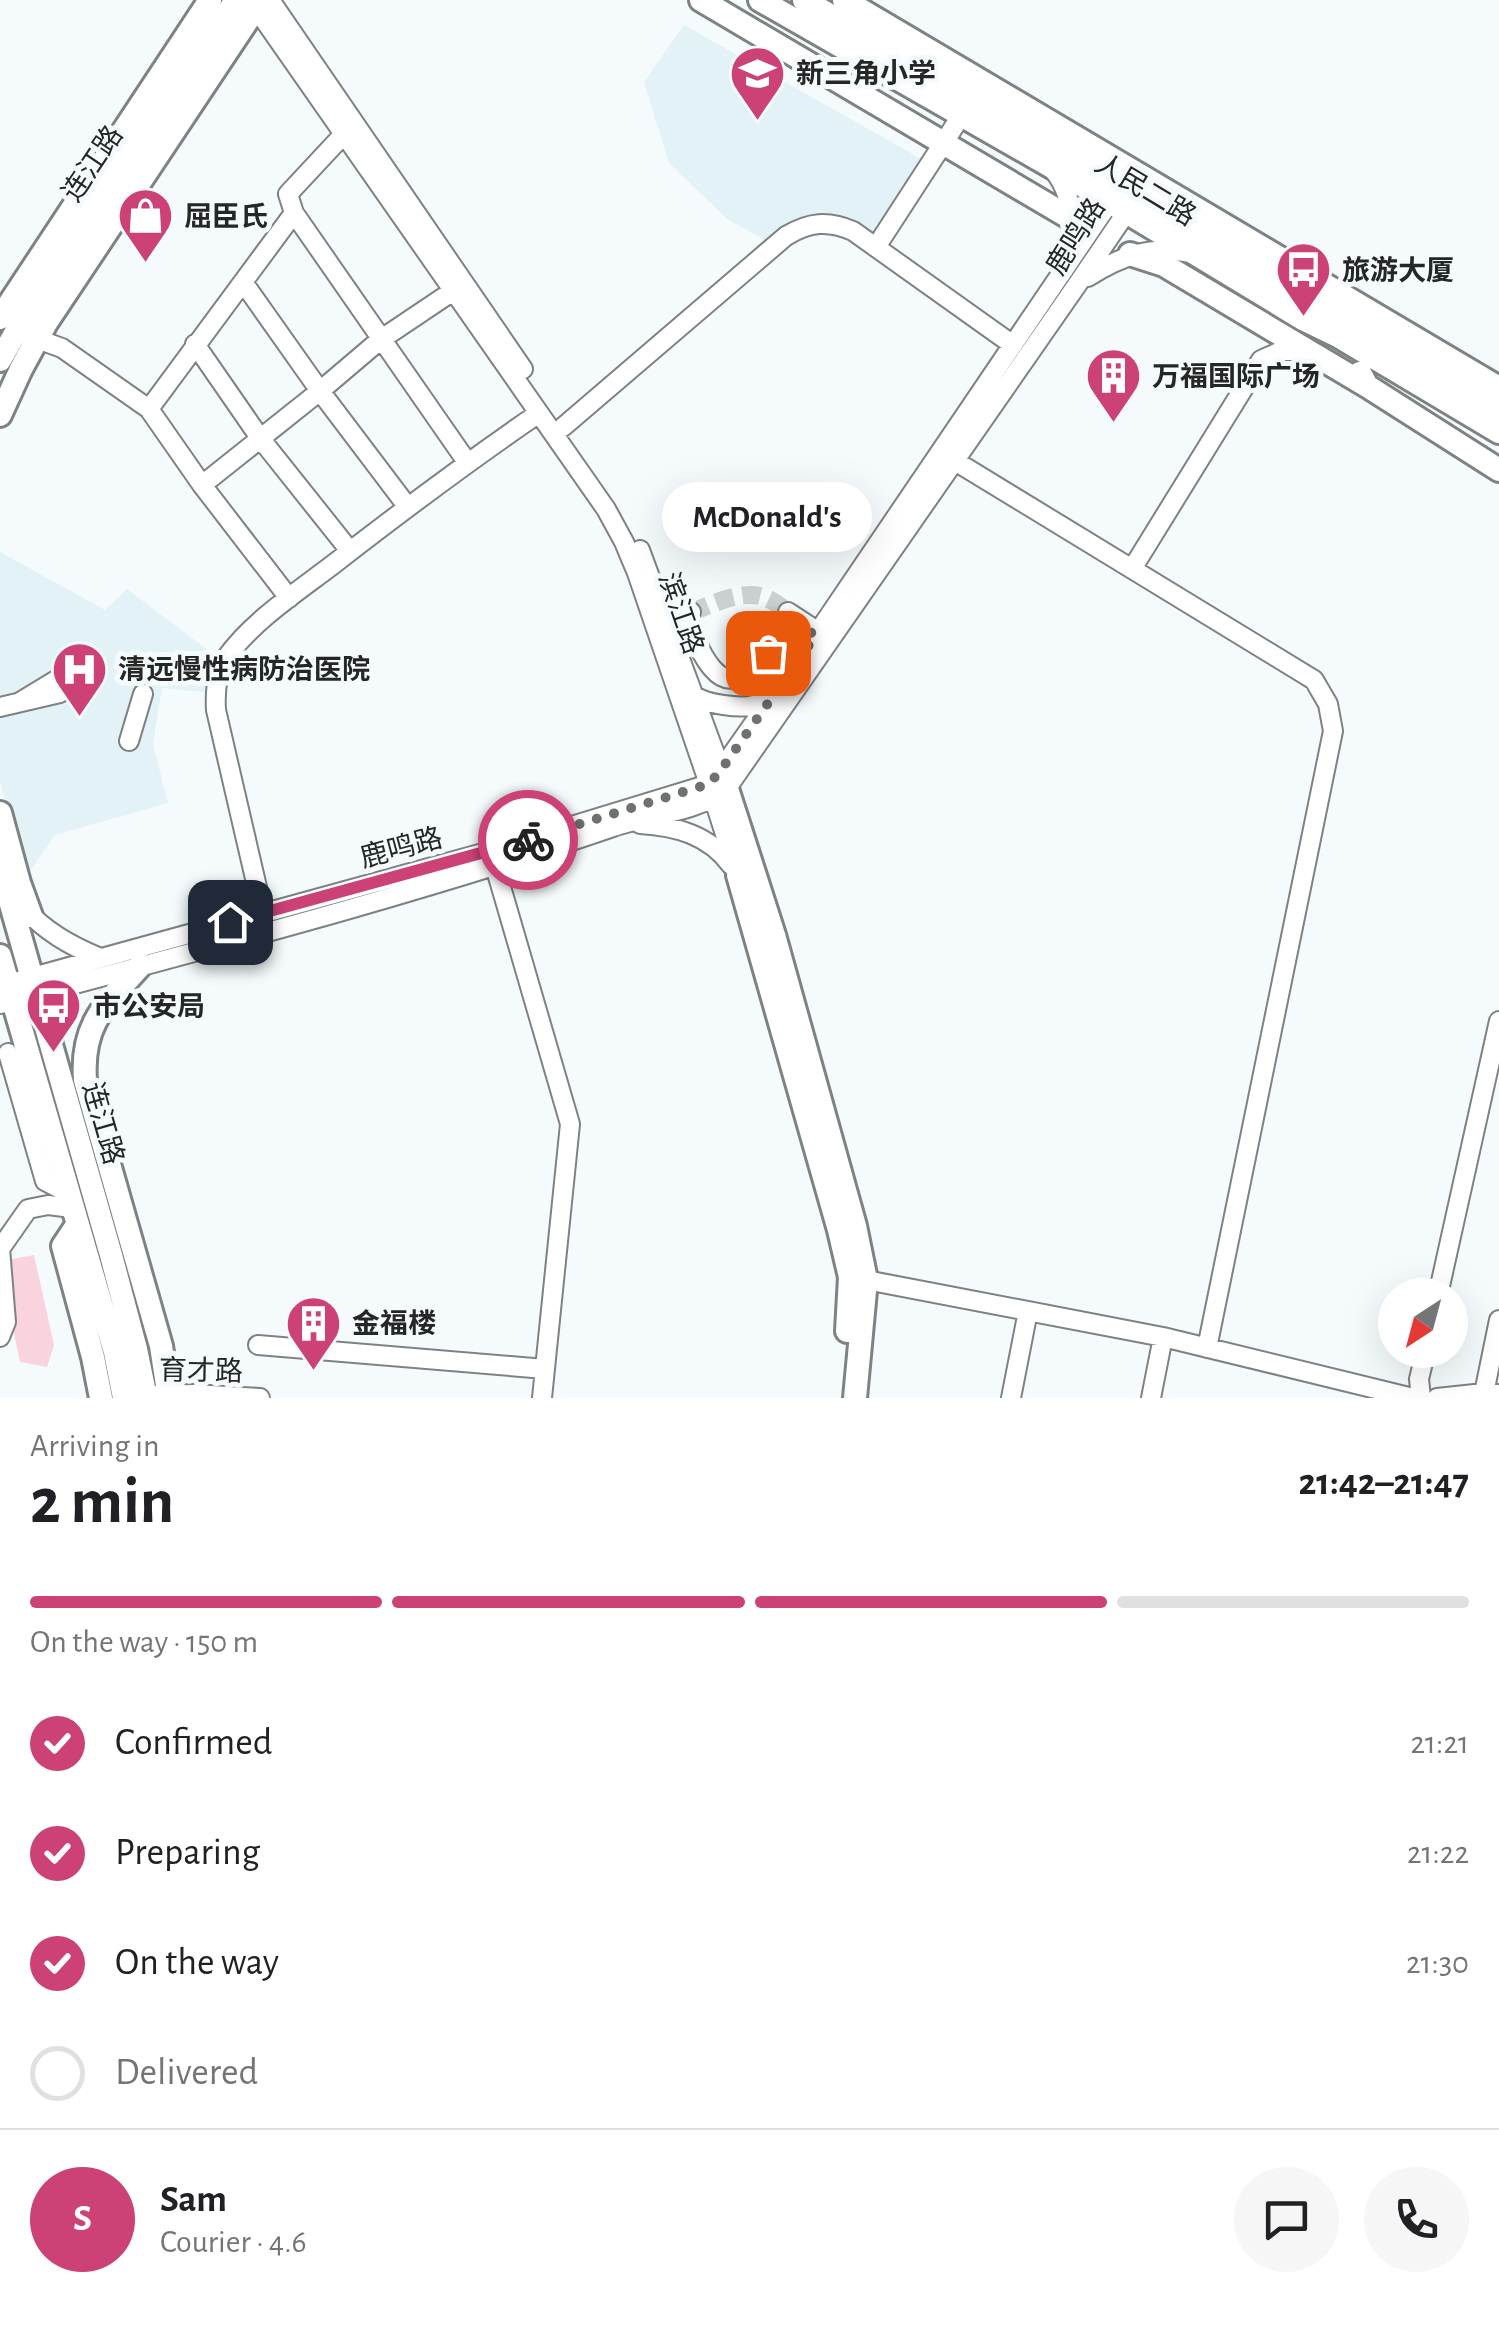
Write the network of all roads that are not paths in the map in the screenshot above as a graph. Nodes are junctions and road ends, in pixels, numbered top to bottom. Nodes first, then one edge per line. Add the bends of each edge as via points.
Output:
1 (199, 0) edge
2 (210, 0) edge
3 (701, 0) edge
4 (760, 0) edge
5 (804, 0) edge
6 (844, 0) edge
7 (254, 2) edge
8 (961, 116) junction
9 (344, 134) junction
10 (944, 144) junction
11 (1052, 168) junction
12 (1122, 203) junction
13 (294, 213) junction
14 (1072, 218) junction
15 (876, 247) junction
16 (1130, 254) junction
17 (1196, 254) junction
18 (1072, 277) junction
19 (243, 282) junction
20 (454, 291) junction
21 (16, 322) edge
22 (1338, 336) junction
23 (380, 340) junction
24 (195, 344) junction
25 (1013, 345) junction
26 (1308, 351) junction
27 (0, 360) edge
28 (1367, 386) junction
29 (1499, 388) edge
30 (320, 391) junction
31 (149, 409) junction
32 (1499, 409) edge
33 (539, 413) junction
34 (0, 415) edge
35 (562, 427) junction
36 (1499, 432) edge
37 (260, 438) junction
38 (955, 461) junction
39 (467, 462) junction
40 (1499, 470) edge
41 (202, 485) junction
42 (407, 506) junction
43 (350, 552) junction
44 (1132, 569) junction
45 (289, 598) junction
46 (691, 612) dead end
47 (788, 612) tunnel mouth
48 (817, 633) junction
49 (783, 681) junction
50 (143, 694) dead end
51 (695, 696) junction
52 (20, 702) dead end
53 (0, 707) edge
54 (130, 741) dead end
55 (718, 785) junction
56 (0, 813) edge
57 (625, 823) junction
58 (493, 860) junction
59 (0, 866) edge
60 (738, 875) junction
61 (6, 889) junction
62 (263, 913) junction
63 (31, 916) junction
64 (0, 956) edge
65 (98, 958) junction
66 (141, 965) junction
67 (34, 985) junction
68 (5, 994) edge
69 (1499, 1020) edge
70 (4, 1051) edge
71 (35, 1074) junction
72 (117, 1194) junction
73 (73, 1209) junction
74 (101, 1222) junction
75 (0, 1249) edge
76 (1442, 1278) edge
77 (866, 1280) junction
78 (1028, 1311) junction
79 (1499, 1320) edge
80 (2, 1325) edge
81 (1163, 1337) junction
82 (258, 1345) dead end
83 (1207, 1348) junction
84 (1422, 1368) edge
85 (545, 1369) junction
86 (1488, 1395) edge
87 (149, 1397) edge
88 (101, 1398) edge
89 (260, 1398) edge
90 (542, 1398) edge
91 (841, 1398) edge
92 (855, 1398) edge
93 (1010, 1398) edge
94 (1151, 1398) edge
95 (1417, 1398) edge
96 (1437, 1398) edge

1 - 21 main road via 11,282
2 - 21 main road, 连江路
3 - 10 main road
4 - 8 main road, 人民二路
5 - 12 main road, 人民二路
6 - 29 main road, 人民二路
7 - 9 street, 滨江路
7 - 21 main road
7 - 35 street, 滨江路
8 - 10 street
8 - 11 main road, 人民二路
9 - 13 street via 288,194
9 - 20 street, 滨江路
10 - 14 main road
10 - 15 street
11 - 12 main road, 人民二路
11 - 14 street via 1070,199
12 - 17 main road, 人民二路
12 - 18 street, 鹿鸣路
12 - 32 main road, 人民二路
13 - 19 street
13 - 23 street
14 - 18 street
15 - 25 street
15 - 35 street via 839,225 798,229
16 - 17 street
16 - 18 street
16 - 26 main road, 人民二路 via 1164,265
17 - 22 main road, 人民二路
18 - 25 street, 鹿鸣路
18 - 38 street, 鹿鸣路
19 - 24 street
19 - 30 street
20 - 23 street
20 - 33 street, 滨江路
21 - 27 main road, 连江路
21 - 31 street
21 - 34 main road
22 - 28 main road
22 - 36 main road, 人民二路
23 - 30 street
23 - 39 street
24 - 31 street
24 - 37 street
25 - 48 street, 鹿鸣路
26 - 28 main road, 人民二路
26 - 44 street via 1281,350 1261,360
28 - 40 main road, 人民二路
30 - 37 street
30 - 42 street
31 - 41 street
33 - 39 street
33 - 55 street, 滨江路 via 624,542
35 - 51 street, 滨江路 via 632,533
37 - 41 street
37 - 43 street
38 - 44 street
38 - 55 street, 鹿鸣路
39 - 42 street
41 - 45 street
42 - 43 street
43 - 45 street
44 - 83 street via 1314,680 1328,704 1332,731
45 - 62 street via 230,654 216,689 218,724
46 - 48 street via 687,618 704,656 728,678 756,664 792,631
47 - 48 street
48 - 49 street, 鹿鸣路
49 - 51 street via 751,706
49 - 55 street, 鹿鸣路
50 - 54 street
51 - 55 street, 滨江路
52 - 53 street
55 - 57 street, 鹿鸣路
55 - 58 street, 鹿鸣路
55 - 60 street, 滨江路
55 - 77 main road, 滨江路 via 779,953
56 - 63 main road
57 - 58 street, 鹿鸣路
57 - 60 street via 693,834 720,850
58 - 62 street, 鹿鸣路
58 - 66 street, 鹿鸣路
58 - 85 street via 570,1124
59 - 61 main road, 连江路
60 - 91 main road, 滨江路 via 850,1277
61 - 63 street
61 - 67 main road, 连江路
62 - 65 street, 鹿鸣路
63 - 65 street
64 - 68 main road, 连江路
65 - 67 street, 鹿鸣路
66 - 67 street, 鹿鸣路
66 - 72 main road, 连江路 via 92,1024 83,1061
67 - 68 street, 鹿鸣路
67 - 74 main road, 连江路
68 - 71 main road, 连江路
69 - 76 street
70 - 71 street
70 - 73 street via 45,1181
71 - 73 main road, 连江路
72 - 74 main road
72 - 87 main road, 连江路 via 161,1346
73 - 75 street via 28,1210
73 - 87 main road, 连江路 via 116,1352
73 - 88 main road via 63,1246
74 - 87 main road, 连江路
75 - 80 street
77 - 78 street
77 - 92 main road, 滨江路
78 - 81 street
78 - 93 street
79 - 86 street
81 - 83 street
81 - 94 street
82 - 85 street
83 - 95 street
84 - 95 street
85 - 90 street
86 - 96 street
87 - 89 street, 育才路

